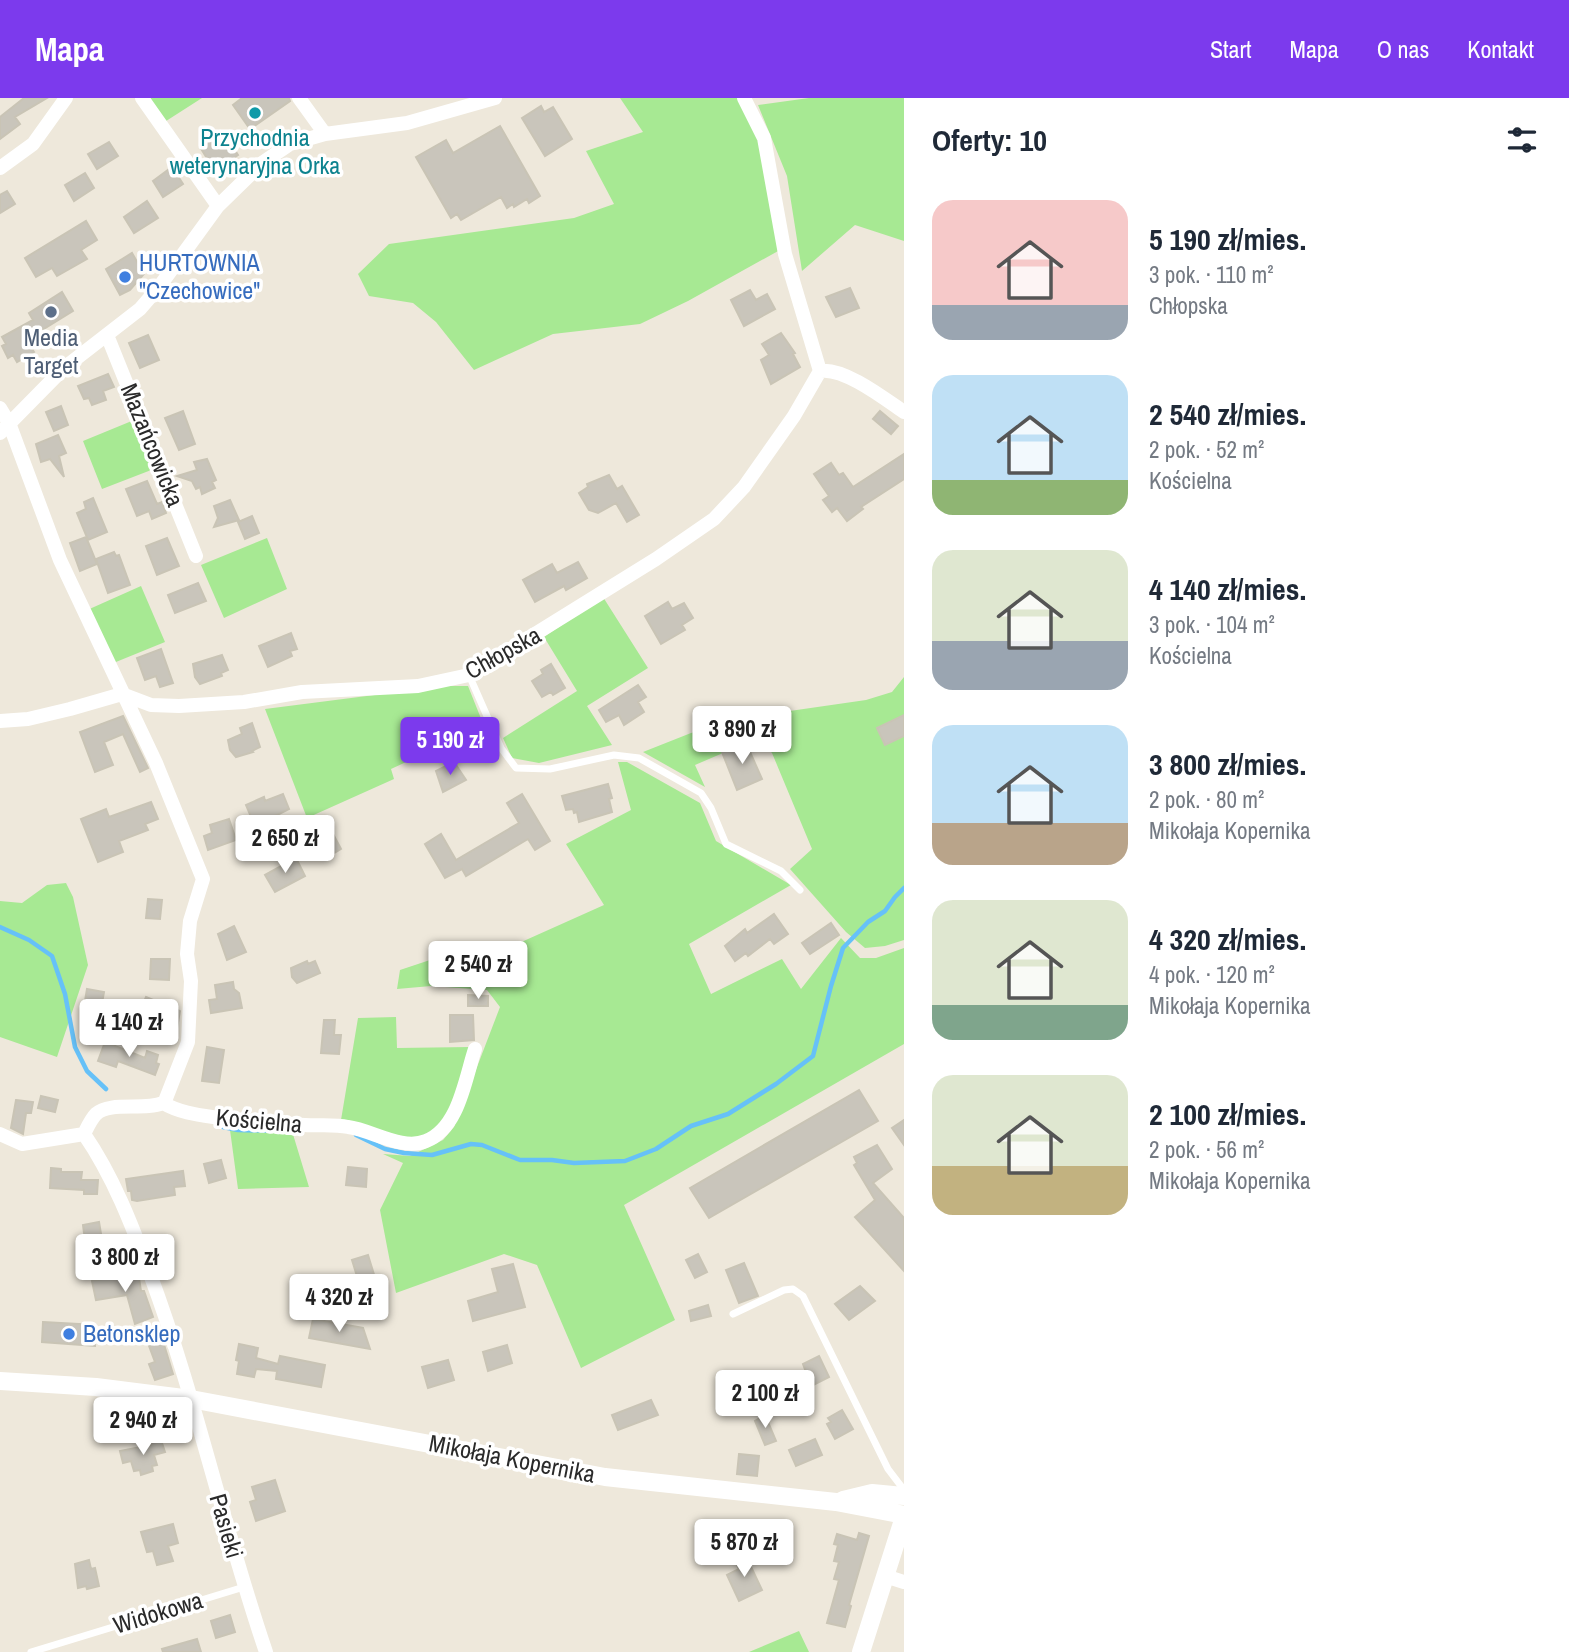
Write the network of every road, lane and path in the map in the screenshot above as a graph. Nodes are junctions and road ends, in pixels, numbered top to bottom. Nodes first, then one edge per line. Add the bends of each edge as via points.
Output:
1 (66, 98) edge
2 (142, 98) edge
3 (299, 98) edge
4 (495, 98) edge
5 (744, 98) edge
6 (325, 135) junction
7 (1, 165) edge
8 (218, 205) junction
9 (107, 335) junction
10 (820, 371) junction
11 (0, 408) edge
12 (904, 412) edge
13 (4, 428) edge
14 (195, 556) dead end
15 (469, 675) junction
16 (122, 694) junction
17 (0, 721) edge
18 (800, 890) dead end
19 (475, 1049) dead end
20 (163, 1102) junction
21 (0, 1134) edge
22 (84, 1134) junction
23 (733, 1314) dead end
24 (0, 1381) edge
25 (191, 1399) junction
26 (904, 1490) edge
27 (904, 1496) edge
28 (836, 1502) junction
29 (904, 1516) edge
30 (898, 1549) edge
31 (885, 1576) junction
32 (904, 1581) edge
33 (244, 1587) junction
34 (31, 1652) edge
35 (266, 1652) edge
36 (861, 1652) edge

1 - 7 street via 33,144
2 - 8 street
3 - 6 street
4 - 6 street via 407,123
5 - 10 street via 764,138 785,254
6 - 8 street via 290,144 262,163
8 - 9 street via 159,287
9 - 13 street via 64,368
9 - 14 street, Mazańcowicka
10 - 12 street via 852,379
10 - 15 street, Chłopska via 744,487 714,519
11 - 13 street
13 - 16 street
15 - 16 street, Chłopska via 418,687 302,691 244,702 179,706 151,705
15 - 18 lane via 506,758 516,768 550,769 614,755 639,758 701,793 726,844 781,871
16 - 17 street via 60,712
16 - 20 street via 203,879 189,932 188,1041
19 - 20 street, Kościelna via 454,1113 443,1130 419,1143 350,1127 194,1115
20 - 22 street via 110,1108 96,1114
21 - 22 street via 22,1144
22 - 25 street via 132,1224
23 - 26 lane via 784,1290 793,1289 803,1296 888,1469
24 - 25 street, Mikołaja Kopernika
25 - 28 street, Mikołaja Kopernika via 605,1477
25 - 33 street, Pasieki
27 - 28 street, Mikołaja Kopernika via 872,1493
28 - 29 street, Mikołaja Kopernika
29 - 30 street
30 - 31 street
31 - 32 street
31 - 36 street
33 - 34 lane, Widokowa
33 - 35 street, Pasieki

